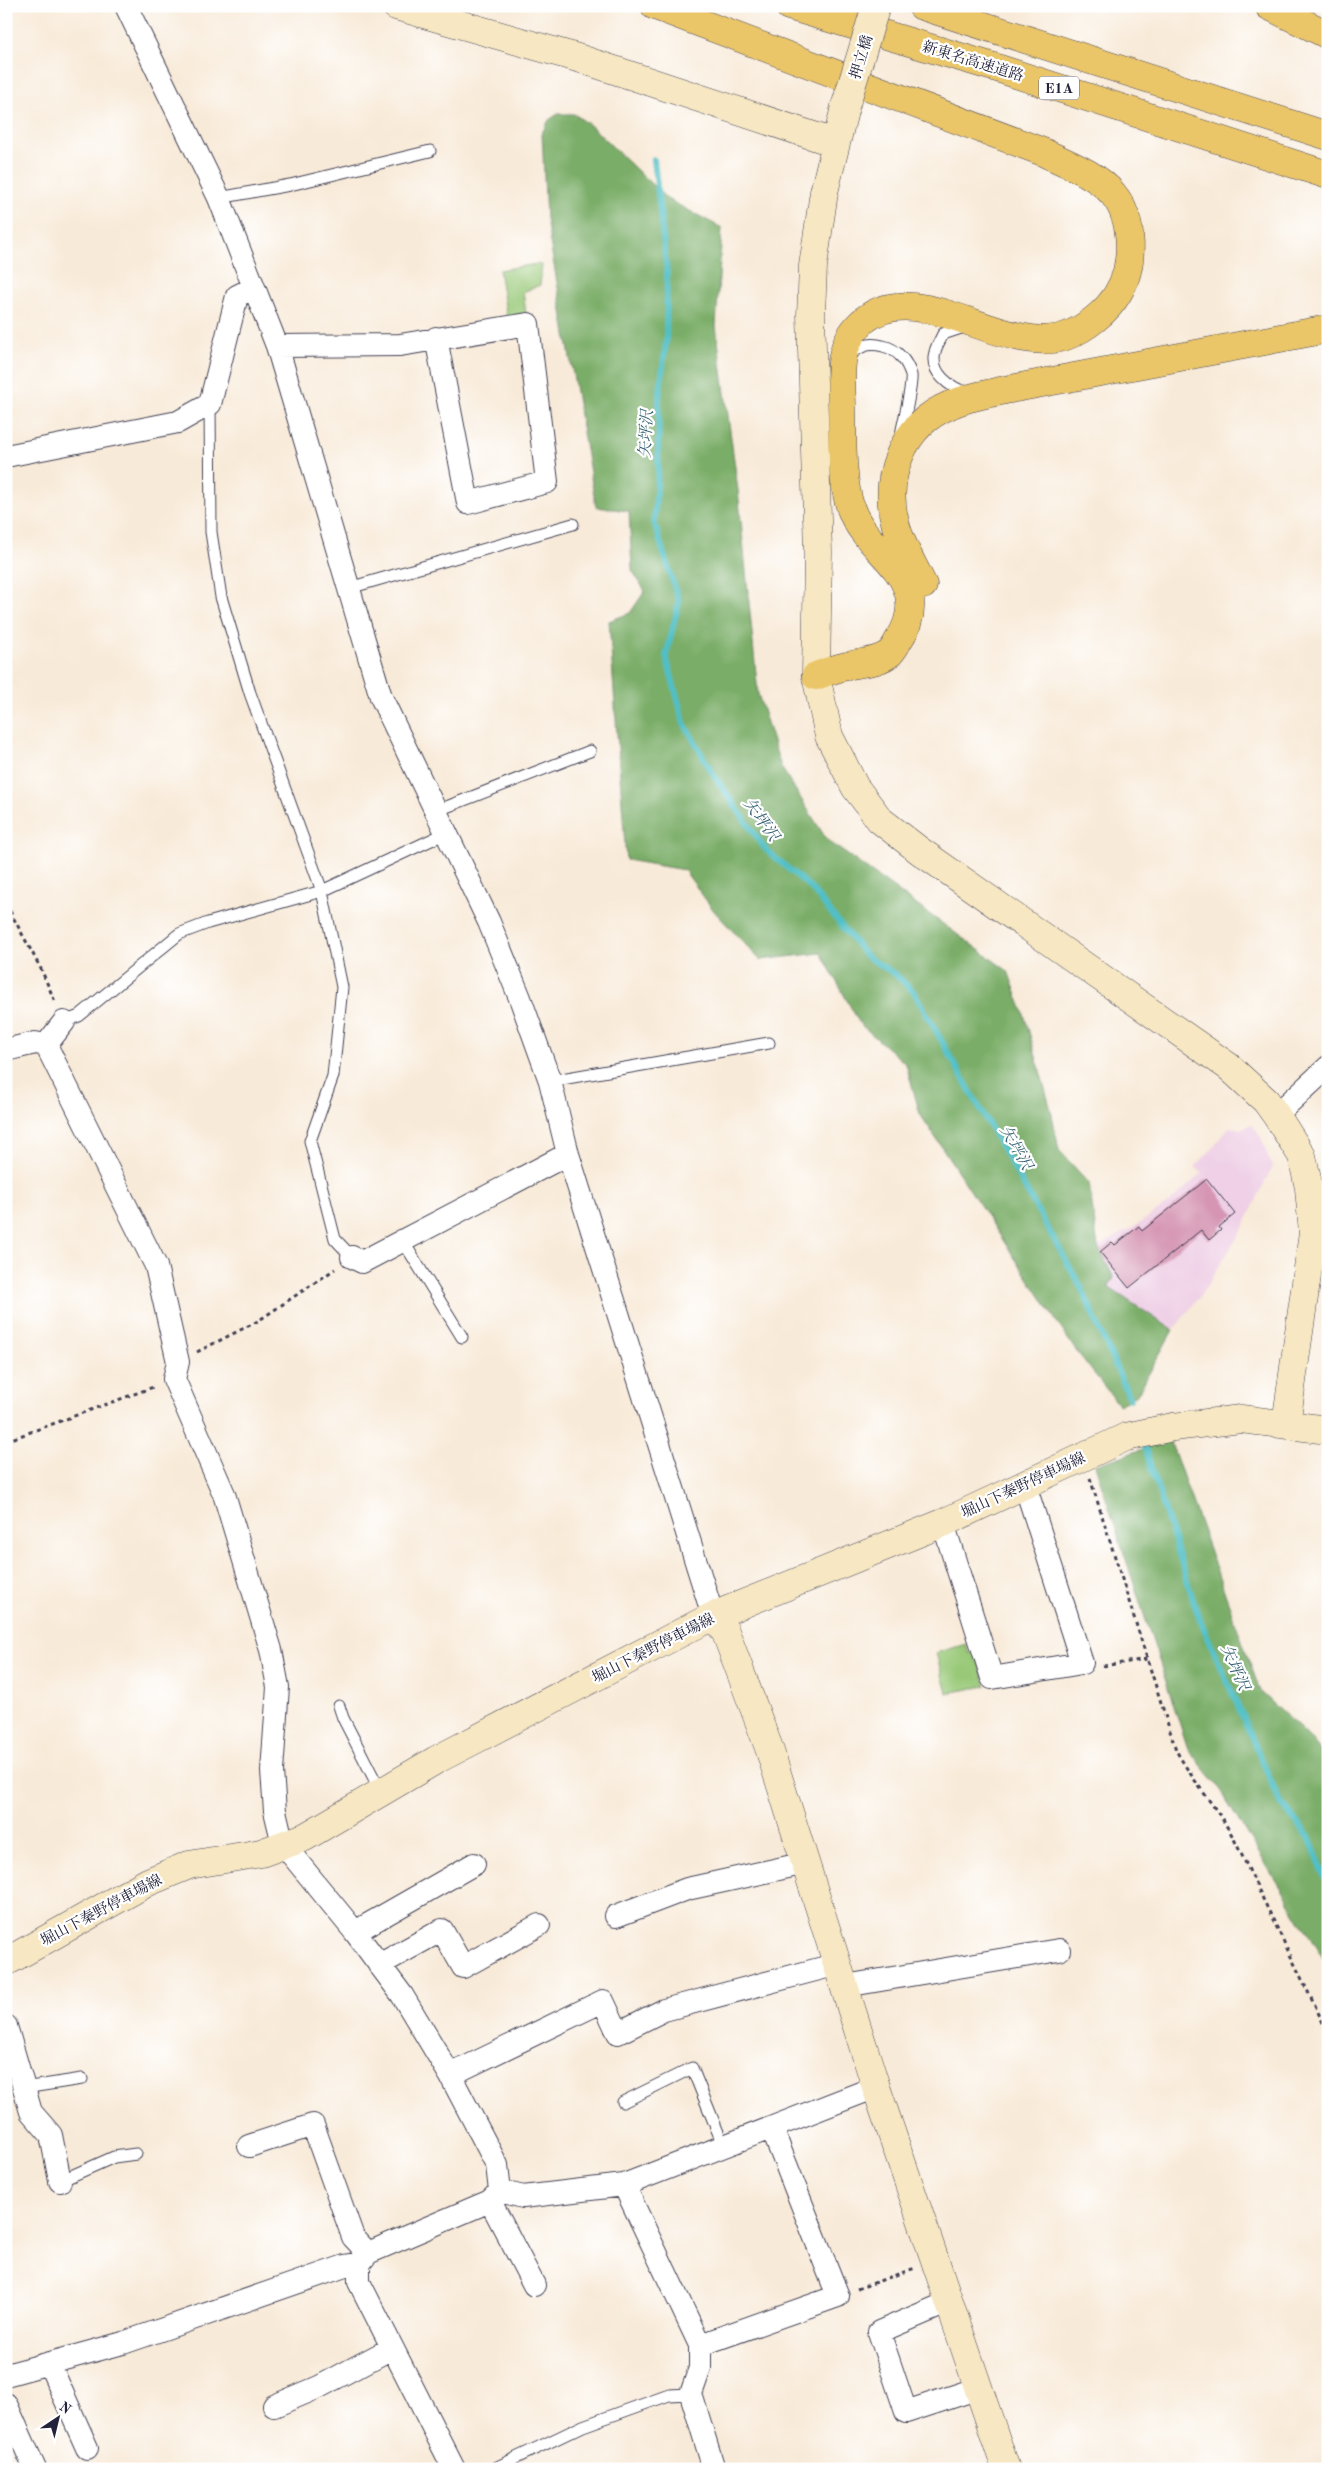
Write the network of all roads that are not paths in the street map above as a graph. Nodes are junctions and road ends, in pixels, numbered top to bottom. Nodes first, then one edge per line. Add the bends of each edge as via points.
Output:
1 (126, 6) edge
2 (396, 6) edge
3 (655, 6) edge
4 (789, 6) edge
5 (876, 6) edge
6 (922, 6) edge
7 (1269, 6) edge
8 (1328, 35) edge
9 (1328, 136) edge
10 (835, 143) junction
11 (430, 151) dead end
12 (1328, 175) edge
13 (219, 198) junction
14 (253, 288) junction
15 (975, 323) junction
16 (1328, 329) edge
17 (436, 338) junction
18 (277, 346) junction
19 (841, 374) junction
20 (977, 396) junction
21 (210, 404) junction
22 (6, 456) edge
23 (896, 463) junction
24 (572, 524) dead end
25 (349, 588) junction
26 (816, 676) junction
27 (590, 752) dead end
28 (436, 811) junction
29 (446, 833) junction
30 (322, 891) junction
31 (64, 1022) joint
32 (769, 1043) dead end
33 (46, 1045) junction
34 (6, 1050) edge
35 (1328, 1067) edge
36 (550, 1081) junction
37 (1276, 1115) junction
38 (568, 1154) junction
39 (403, 1241) junction
40 (352, 1258) joint
41 (462, 1338) dead end
42 (1286, 1424) junction
43 (1328, 1430) edge
44 (1025, 1484) junction
45 (943, 1523) junction
46 (713, 1616) junction
47 (339, 1706) dead end
48 (382, 1794) junction
49 (283, 1844) junction
50 (806, 1863) junction
51 (474, 1864) dead end
52 (616, 1916) dead end
53 (539, 1925) dead end
54 (355, 1932) junction
55 (1060, 1950) dead end
56 (6, 1962) edge
57 (379, 1965) junction
58 (842, 1975) junction
59 (6, 2026) edge
60 (450, 2076) junction
61 (82, 2079) dead end
62 (876, 2087) junction
63 (24, 2088) junction
64 (623, 2102) dead end
65 (772, 2129) junction
66 (249, 2146) dead end
67 (724, 2147) junction
68 (136, 2154) dead end
69 (60, 2181) joint
70 (624, 2185) junction
71 (495, 2196) junction
72 (363, 2259) junction
73 (534, 2285) dead end
74 (949, 2302) junction
75 (700, 2345) junction
76 (392, 2348) junction
77 (49, 2363) junction
78 (6, 2375) edge
79 (979, 2388) junction
80 (691, 2394) junction
81 (6, 2404) edge
82 (274, 2406) dead end
83 (87, 2448) dead end
84 (35, 2469) edge
85 (454, 2469) edge
86 (493, 2469) edge
87 (714, 2469) edge
88 (1006, 2469) edge

1 - 13 street
2 - 10 street via 581,59
3 - 15 highway via 1043,152 1093,178 1113,193 1127,218 1130,245 1126,272 1118,294 1086,327 1064,337 1036,340
4 - 12 highway, 新東名高速道路 / E1A via 997,68
5 - 10 street, 押立橋, bridge
6 - 9 highway, E1A
7 - 8 highway
10 - 26 street, 押立橋 via 812,266 818,552
11 - 13 lane via 290,185
13 - 14 street
14 - 18 street
14 - 21 street via 237,296
15 - 19 highway via 924,309 898,306 872,313 856,328 843,350
15 - 20 lane via 943,334 934,353 935,367 945,382
16 - 20 highway
17 - 17 street via 468,503 547,482 528,324
17 - 18 street via 400,345
18 - 25 street
19 - 23 lane via 848,356 859,347 874,344 890,348 902,357 911,376
19 - 26 highway via 845,483 851,509 862,530 909,588 911,610 905,631 890,653
20 - 23 highway via 950,405 925,421 909,438
21 - 22 street via 178,422
21 - 30 lane via 211,532 221,597 250,693
23 - 26 highway via 892,512 903,545 924,586 928,617 924,632 908,658 886,674 852,678
24 - 25 lane
25 - 28 street via 380,697
26 - 37 street, 押立橋 via 830,736 855,787 880,820 1229,1067 1266,1101
27 - 28 lane
28 - 29 street
29 - 30 lane
29 - 36 street via 489,922
30 - 31 lane via 179,934 79,1016
30 - 40 lane via 342,987 333,1076 310,1141 336,1239
31 - 33 street
32 - 36 lane
33 - 34 street via 35,1043
33 - 49 street via 156,1266 176,1370 224,1494 272,1650 278,1687 272,1771 274,1811
35 - 37 street
36 - 38 street
37 - 42 street, 押立橋 via 1302,1156 1313,1233
38 - 39 street
38 - 46 street
39 - 40 street via 362,1262
39 - 41 lane
42 - 43 street, 堀山下秦野停車場線
42 - 44 street, 堀山下秦野停車場線 via 1241,1419 1173,1427 1126,1437
44 - 45 street, 堀山下秦野停車場線
44 - 45 street via 1082,1663 992,1678
45 - 46 street, 堀山下秦野停車場線
46 - 48 street, 堀山下秦野停車場線 via 445,1756
46 - 50 street via 725,1631 769,1748
47 - 48 lane
48 - 49 street, 堀山下秦野停車場線 via 305,1837
49 - 54 street
49 - 56 street, 堀山下秦野停車場線 via 260,1853 189,1865 148,1882
50 - 52 street via 687,1889
50 - 58 street
51 - 54 street
53 - 57 street via 463,1967 442,1930
54 - 57 street
55 - 58 street
57 - 60 street via 402,1995
58 - 60 street via 664,2010 618,2033 603,2001
58 - 62 street
59 - 63 street
60 - 71 street via 497,2165
61 - 63 lane
62 - 65 street
62 - 74 street
63 - 69 street via 32,2112 52,2135
64 - 67 lane via 692,2068
65 - 67 street
65 - 75 street via 842,2305
66 - 72 street via 313,2125
67 - 70 street
68 - 69 lane via 114,2156
70 - 71 street via 522,2197
70 - 75 street
71 - 72 street
71 - 73 street
72 - 76 street via 359,2282
72 - 77 street via 123,2343
74 - 79 street
74 - 79 street via 879,2332 906,2412
75 - 80 street via 700,2368
76 - 82 street via 321,2395
76 - 85 street
77 - 78 street
77 - 83 street
79 - 88 street
80 - 86 lane via 669,2395 583,2426
80 - 87 street
81 - 84 street

